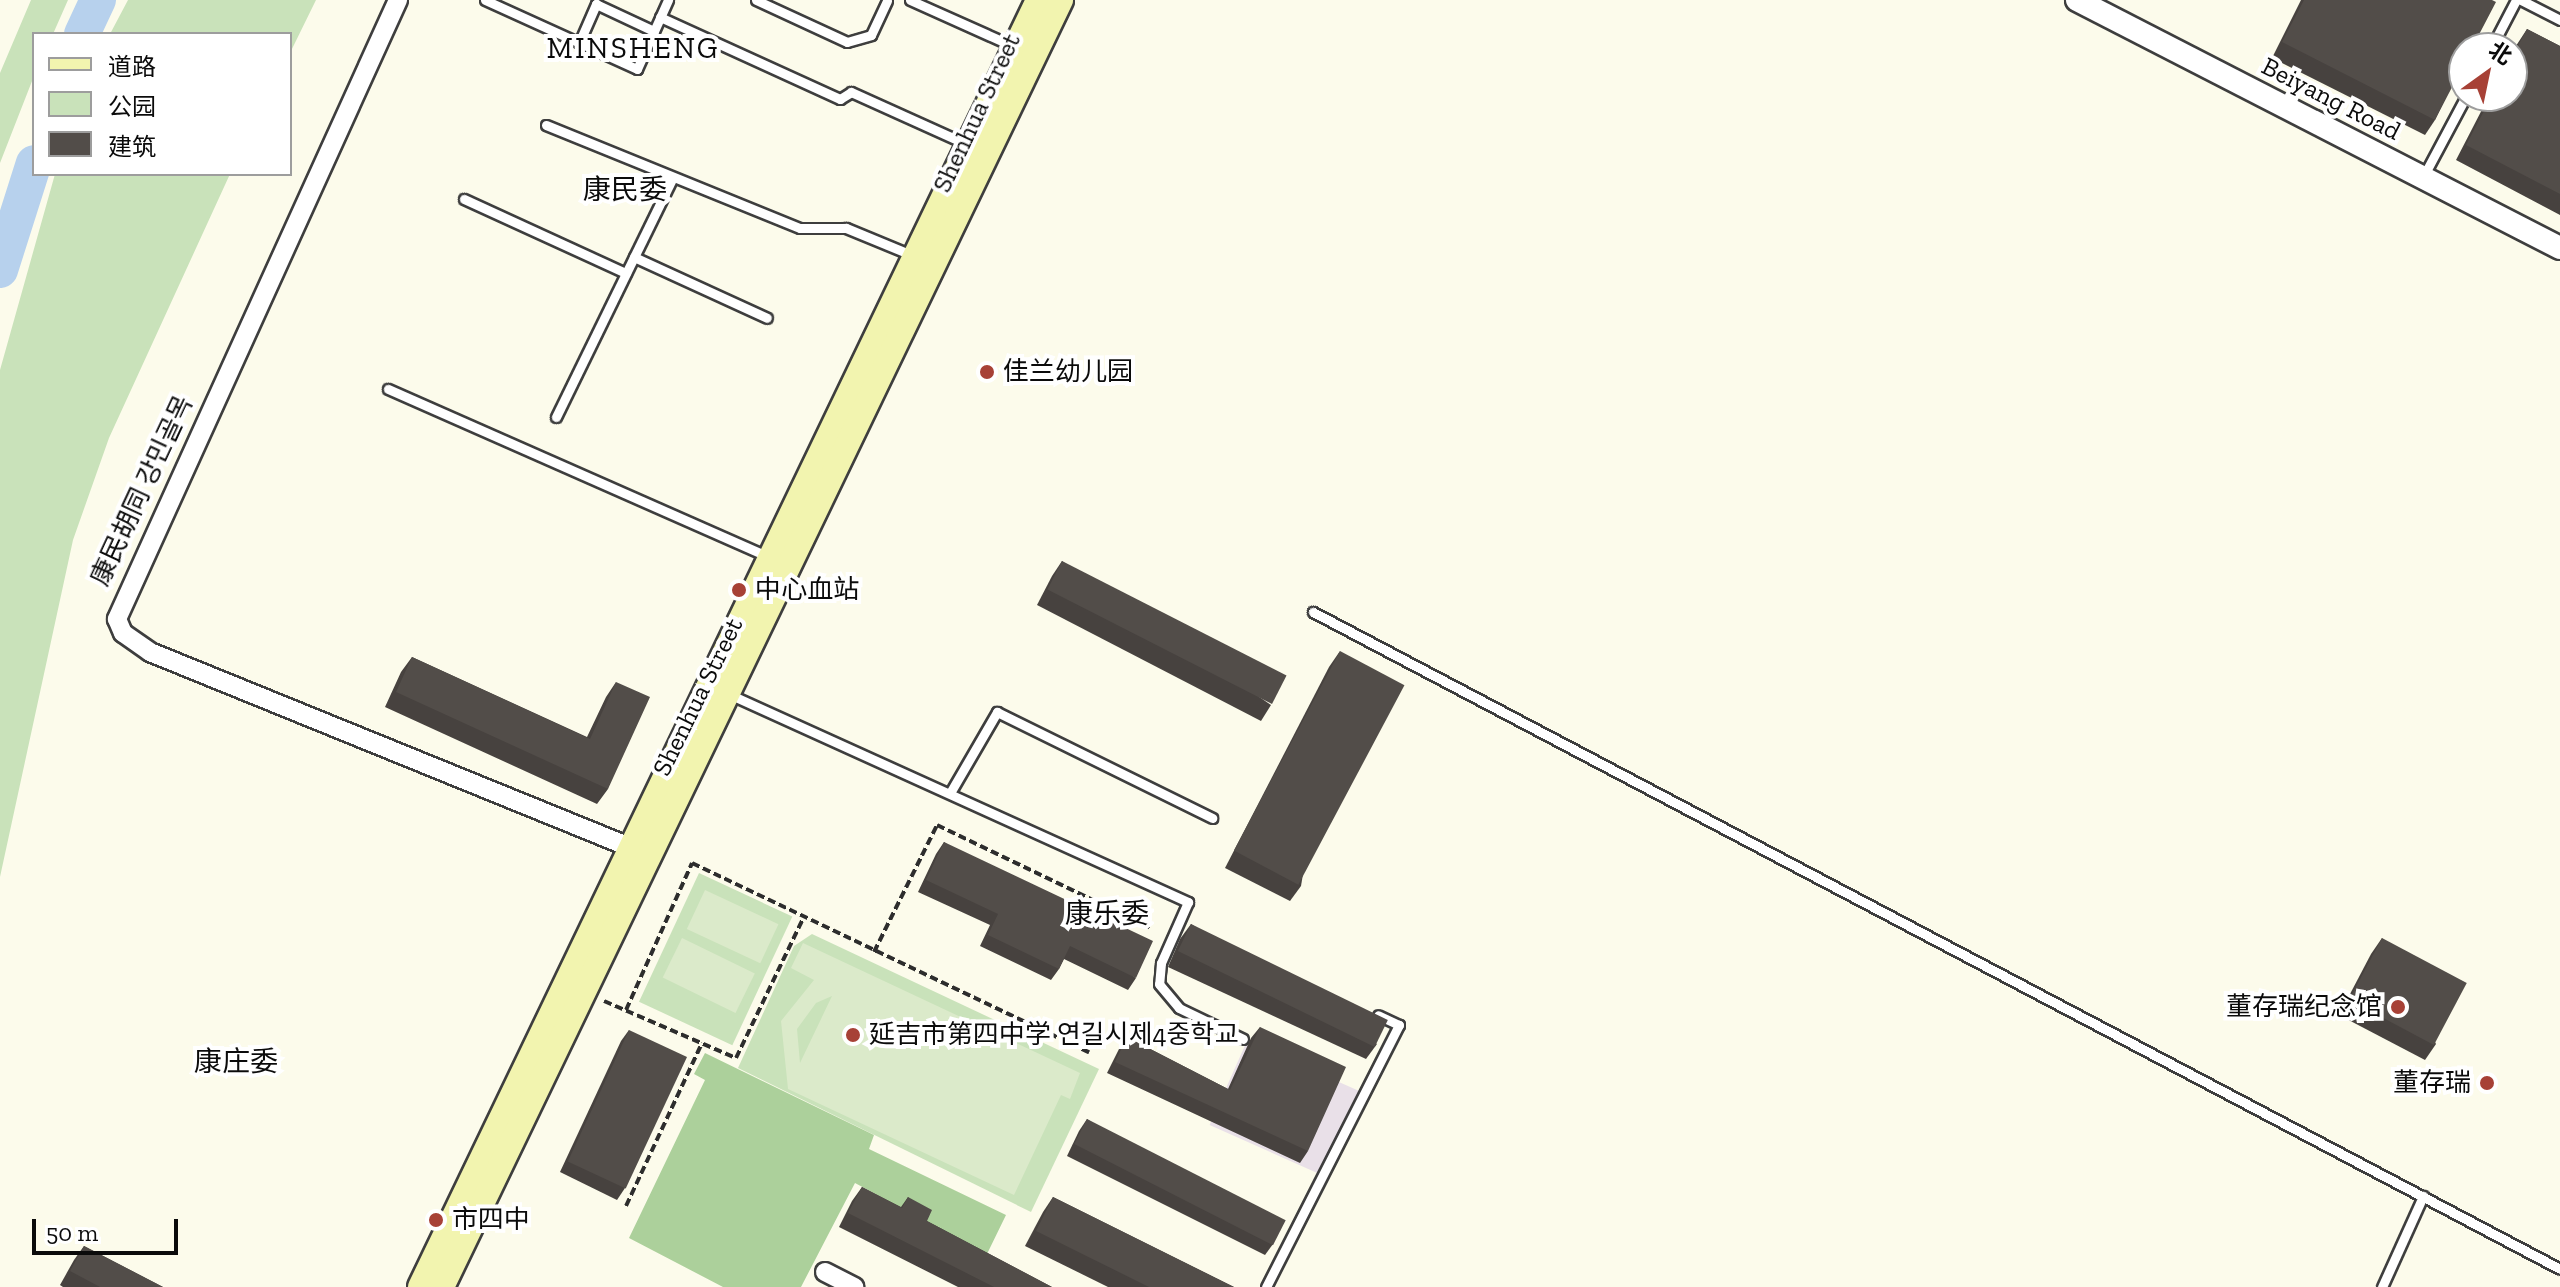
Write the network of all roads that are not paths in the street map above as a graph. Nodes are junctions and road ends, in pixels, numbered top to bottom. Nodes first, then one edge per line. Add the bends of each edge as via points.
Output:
1 (398, 0) edge
2 (485, 0) edge
3 (668, 0) edge
4 (756, 0) edge
5 (887, 0) edge
6 (910, 0) edge
7 (1038, 0) edge
8 (1061, 0) edge
9 (2077, 0) edge
10 (2518, 0) edge
11 (660, 17) junction
12 (2560, 20) edge
13 (654, 31) junction
14 (2500, 32) edge
15 (579, 43) junction
16 (1016, 47) junction
17 (2458, 112) edge
18 (546, 125) dead end
19 (969, 145) junction
20 (2423, 177) junction
21 (671, 181) junction
22 (464, 199) dead end
23 (2560, 248) edge
24 (634, 257) junction
25 (916, 257) junction
26 (626, 273) junction
27 (767, 318) dead end
28 (388, 389) dead end
29 (556, 417) dead end
30 (772, 559) junction
31 (1313, 612) dead end
32 (731, 695) junction
33 (950, 793) junction
34 (1212, 818) dead end
35 (632, 848) junction
36 (1179, 923) junction
37 (1192, 929) edge
38 (1371, 1012) edge
39 (1243, 1039) dead end
40 (2423, 1196) junction
41 (2560, 1269) edge
42 (825, 1272) dead end
43 (420, 1287) edge
44 (442, 1287) edge
45 (854, 1287) edge
46 (1266, 1287) edge
47 (2382, 1287) edge

1 - 35 street, 康民胡同 강민골목 via 117,619 123,633 150,652
2 - 15 lane
3 - 11 lane
4 - 5 lane via 847,42 871,35
6 - 16 lane
7 - 16 main road, Shenhua Street
8 - 32 main road, Shenhua Street
9 - 20 street, Beiyang Road
10 - 12 lane
10 - 14 lane
11 - 13 lane
11 - 19 lane via 840,99 851,92
13 - 15 lane via 637,69
13 - 15 lane via 596,4
16 - 19 main road, Shenhua Street
17 - 20 lane
18 - 21 lane
19 - 25 main road, Shenhua Street
20 - 23 street, Beiyang Road
21 - 24 lane
21 - 25 lane via 694,181 800,228 846,228
22 - 26 lane
24 - 26 lane
24 - 27 lane
25 - 30 main road, Shenhua Street
26 - 29 lane
28 - 30 lane
30 - 35 main road, Shenhua Street
31 - 40 lane
32 - 33 lane
32 - 44 main road, Shenhua Street
33 - 34 lane via 997,712
33 - 36 lane via 1188,902
35 - 43 main road, Shenhua Street
36 - 37 lane
36 - 39 lane via 1161,963 1165,995
38 - 46 lane via 1399,1025
40 - 41 lane
40 - 47 lane
42 - 45 street

